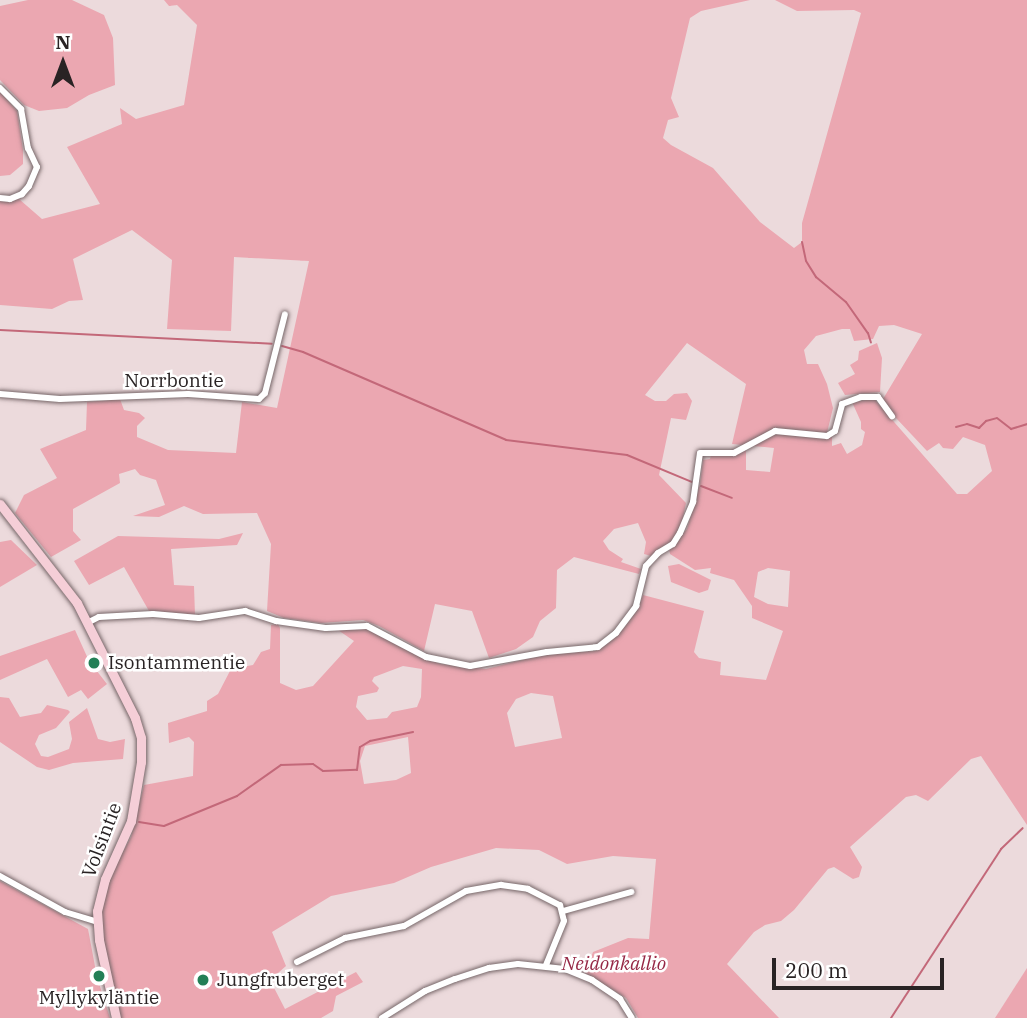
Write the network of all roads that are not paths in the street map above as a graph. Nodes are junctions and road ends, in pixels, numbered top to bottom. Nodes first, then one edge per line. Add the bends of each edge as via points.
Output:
1 (0, 88) edge
2 (0, 198) edge
3 (285, 314) dead end
4 (0, 394) edge
5 (892, 416) dead end
6 (0, 504) edge
7 (87, 623) junction
8 (0, 876) edge
9 (631, 892) dead end
10 (563, 911) junction
11 (97, 922) junction
12 (297, 962) dead end
13 (546, 965) junction
14 (116, 1018) edge
15 (382, 1018) edge
16 (632, 1018) edge

1 - 2 street via 21,109 28,148 37,167 22,194
3 - 4 street, Norrbontie via 265,393 259,399 187,394 60,399
5 - 7 street via 878,397 861,397 842,404 835,431 827,436 775,431 734,453 700,453 693,502 680,533 646,566 636,606 616,633 598,647 470,666 426,657 367,626 326,628 245,611 199,618 153,614 99,617
6 - 7 street, Volsintie via 66,586
7 - 11 street, Volsintie via 135,718 142,750 131,821 105,879
8 - 11 street via 46,902
9 - 10 street
10 - 12 street via 554,900 528,889 477,888 404,926 345,938
10 - 13 street via 563,925
11 - 14 street, Volsintie
13 - 15 street via 508,965 469,973 425,991
13 - 16 street via 607,989

